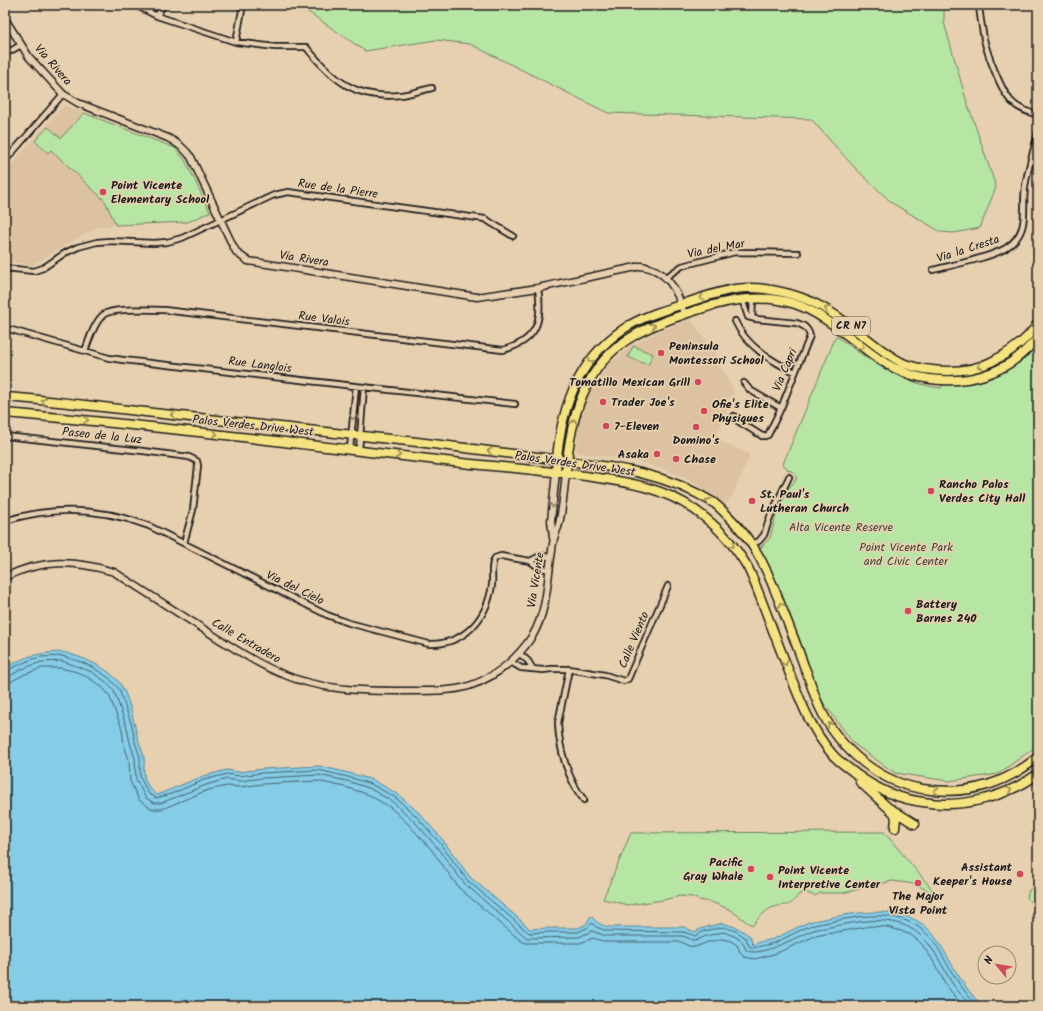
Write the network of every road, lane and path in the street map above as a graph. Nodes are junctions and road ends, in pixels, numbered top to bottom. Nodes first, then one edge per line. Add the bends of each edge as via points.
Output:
1 (135, 5) edge
2 (163, 5) edge
3 (243, 5) edge
4 (979, 5) edge
5 (157, 16) junction
6 (5, 19) edge
7 (236, 42) junction
8 (21, 45) junction
9 (5, 54) edge
10 (432, 88) dead end
11 (63, 94) junction
12 (1038, 114) edge
13 (1038, 133) edge
14 (5, 162) edge
15 (220, 220) junction
16 (513, 236) dead end
17 (798, 253) dead end
18 (5, 268) edge
19 (932, 270) dead end
20 (666, 277) junction
21 (538, 288) junction
22 (772, 289) junction
23 (747, 301) junction
24 (682, 304) junction
25 (684, 314) junction
26 (752, 318) junction
27 (735, 321) dead end
28 (1038, 323) edge
29 (632, 324) junction
30 (5, 328) edge
31 (1038, 338) edge
32 (85, 351) junction
33 (608, 356) junction
34 (795, 372) junction
35 (744, 384) dead end
36 (356, 386) junction
37 (364, 387) junction
38 (5, 397) edge
39 (516, 404) dead end
40 (781, 408) junction
41 (5, 413) edge
42 (734, 416) dead end
43 (351, 434) junction
44 (360, 435) junction
45 (5, 436) edge
46 (350, 449) junction
47 (359, 450) junction
48 (557, 459) junction
49 (567, 460) junction
50 (556, 472) junction
51 (566, 473) junction
52 (789, 477) dead end
53 (5, 521) edge
54 (554, 539) junction
55 (184, 543) junction
56 (753, 544) junction
57 (550, 557) junction
58 (530, 561) junction
59 (550, 570) junction
60 (5, 577) edge
61 (668, 586) dead end
62 (519, 653) junction
63 (511, 662) junction
64 (533, 668) junction
65 (569, 669) junction
66 (1038, 757) edge
67 (835, 758) junction
68 (1038, 774) edge
69 (1001, 780) junction
70 (584, 800) dead end
71 (978, 801) junction
72 (887, 806) junction
73 (916, 824) dead end
74 (895, 828) dead end

1 - 5 street
2 - 5 street
3 - 7 street
4 - 12 street via 984,40 1002,89 1014,104 1023,110
5 - 7 street
6 - 8 street, Via Rivera
7 - 10 street via 275,47 306,47 330,75 360,92 376,96 401,95
8 - 9 street
8 - 11 street, Via Rivera
11 - 14 street
11 - 15 street, Via Rivera via 78,103 168,138 186,149
13 - 19 street, Via la Cresta via 1025,182 1025,220 1014,242 999,252
15 - 16 street, Rue de la Pierre via 288,192 485,219
15 - 18 street, Rue de la Pierre via 182,238 167,242 97,242 78,247 34,271
15 - 21 street, Via Rivera via 237,253 255,263 477,297
17 - 20 street, Via del Mar via 735,252 682,266
20 - 21 street, Via Rivera via 659,271 641,266
20 - 24 street, Via Rivera
21 - 32 street, Rue Valois via 540,312 535,329 520,344 503,350 164,310 112,310 98,320
22 - 23 main road via 761,290
22 -> 24 main road, CR N7 via 738,288
28 -> 22 main road, CR N7 via 1015,348 997,359 971,369 935,371 910,365 893,357 821,305
23 - 25 main road, CR N7 via 714,304
23 - 26 street
23 - 26 street via 748,317
23 -> 31 main road, CR N7 via 778,300 795,304 826,319 889,366 931,380 962,380 997,370 1013,361
24 - 25 street, Via Rivera
24 - 29 main road, CR N7
33 -> 25 main road, CR N7 via 634,335
26 - 34 street, Via Capri via 796,323 809,331 809,341
27 - 34 street via 738,328 760,352
29 - 33 main road via 628,331 609,347
29 -> 48 main road, CR N7 via 597,352 575,383 563,416
30 - 32 street, Rue Langlois
32 - 36 street, Rue Langlois via 123,360
49 -> 33 main road, CR N7 via 581,396 594,372
34 - 40 street, Via Capri
35 - 40 street
36 - 37 street, Rue Langlois
36 -> 43 street
37 - 39 street, Rue Langlois
37 - 44 street
43 -> 38 main road, Palos Verdes Drive West
40 - 42 street, Via Capri via 768,435 765,436 738,421
41 -> 46 main road, Palos Verdes Drive West via 103,421
43 - 44 main road, Palos Verdes Drive West
43 - 46 street
44 - 47 street
48 -> 44 main road, Palos Verdes Drive West
45 - 55 street, Paseo de la Luz via 131,449 197,461 193,510
46 - 47 main road, Palos Verdes Drive West
47 -> 50 main road, Palos Verdes Drive West
48 - 49 main road, Palos Verdes Drive West
48 - 50 main road, CR N7
49 - 51 main road, CR N7
56 -> 49 main road, Palos Verdes Drive West via 716,504 686,488 642,472
50 - 51 main road, Palos Verdes Drive West
50 -> 54 street, Via Vicente via 551,521
51 - 54 street, Via Vicente via 559,525
51 -> 67 main road, Palos Verdes Drive West via 625,481 656,490 693,508 728,539 754,580 809,721
52 - 56 street via 764,535
53 - 55 street, Via del Cielo via 56,511 93,512 131,519
54 - 57 street, Via Vicente
55 - 58 street, Via del Cielo via 327,615 428,644 448,642 471,629 487,606 492,584 492,563 495,558 501,556
69 -> 56 main road, Palos Verdes Drive West via 975,789 946,792 924,790 889,779 859,760 836,734 820,707 766,569
57 - 58 street, Via del Cielo via 540,556
57 - 59 street, Via Vicente
58 - 59 street, Via del Cielo via 538,567
59 - 62 street, Via Vicente via 546,602 541,617 533,634
60 - 63 street, Calle Entradero via 40,565 58,563 87,565 114,572 260,664 308,684 343,689 391,691 456,689 484,680
61 - 65 street, Calle Viento via 628,679 624,681
62 - 63 street, Via Vicente
62 - 64 street
63 - 64 street, Calle Viento via 521,668
64 - 65 street, Calle Viento
65 - 70 street via 558,732 561,751
66 - 69 main road
67 - 71 main road, Palos Verdes Drive West via 867,782 898,797 934,804
67 - 72 main road
71 -> 68 main road, Palos Verdes Drive West via 1016,787
69 - 71 main road via 979,793
72 - 73 main road
72 - 74 main road via 896,818

